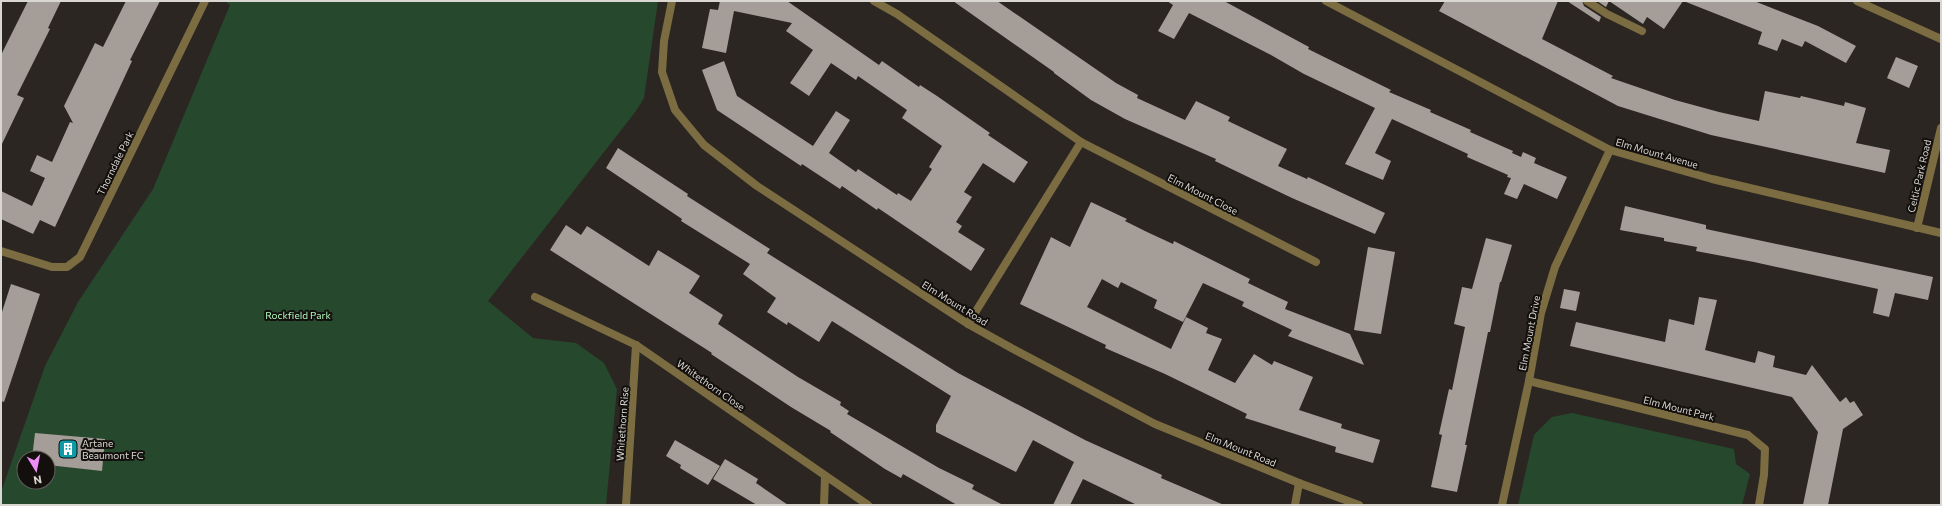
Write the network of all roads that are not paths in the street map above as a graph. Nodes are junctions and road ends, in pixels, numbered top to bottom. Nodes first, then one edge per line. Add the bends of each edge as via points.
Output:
1 (205, 1) edge
2 (672, 1) edge
3 (874, 1) edge
4 (1326, 1) edge
5 (1587, 1) edge
6 (1857, 1) edge
7 (1642, 31) dead end
8 (1941, 39) edge
9 (1941, 128) edge
10 (1081, 142) junction
11 (1610, 150) junction
12 (1917, 228) junction
13 (1941, 233) edge
14 (1, 251) edge
15 (1316, 262) dead end
16 (535, 297) dead end
17 (968, 324) junction
18 (636, 345) junction
19 (1529, 380) junction
20 (825, 476) junction
21 (1298, 483) junction
22 (626, 505) edge
23 (824, 505) edge
24 (868, 505) edge
25 (1295, 505) edge
26 (1359, 505) edge
27 (1502, 505) edge
28 (1759, 505) edge

1 - 14 street, Thorndale Park via 80,257 67,267 52,267
2 - 17 street, Elm Mount Road via 664,41 662,72 675,110 704,145 757,186
3 - 10 street, Elm Mount Close via 897,14
4 - 11 street, Elm Mount Avenue
5 - 7 street via 1606,14
6 - 8 street
9 - 12 street, Celtic Park Road
10 - 15 street, Elm Mount Close
10 - 17 street
11 - 12 street, Elm Mount Avenue via 1712,179
11 - 19 street, Elm Mount Drive via 1554,267 1541,313
12 - 13 street, Elm Mount Avenue
16 - 18 street, Whitethorn Close
17 - 21 street, Elm Mount Road via 1155,424
18 - 20 street, Whitethorn Close
18 - 22 street, Whitethorn Rise
19 - 27 street, Elm Mount Drive
19 - 28 street, Elm Mount Park via 1748,436 1765,449
20 - 23 street
20 - 24 street, Whitethorn Close
21 - 25 street
21 - 26 street, Elm Mount Road

